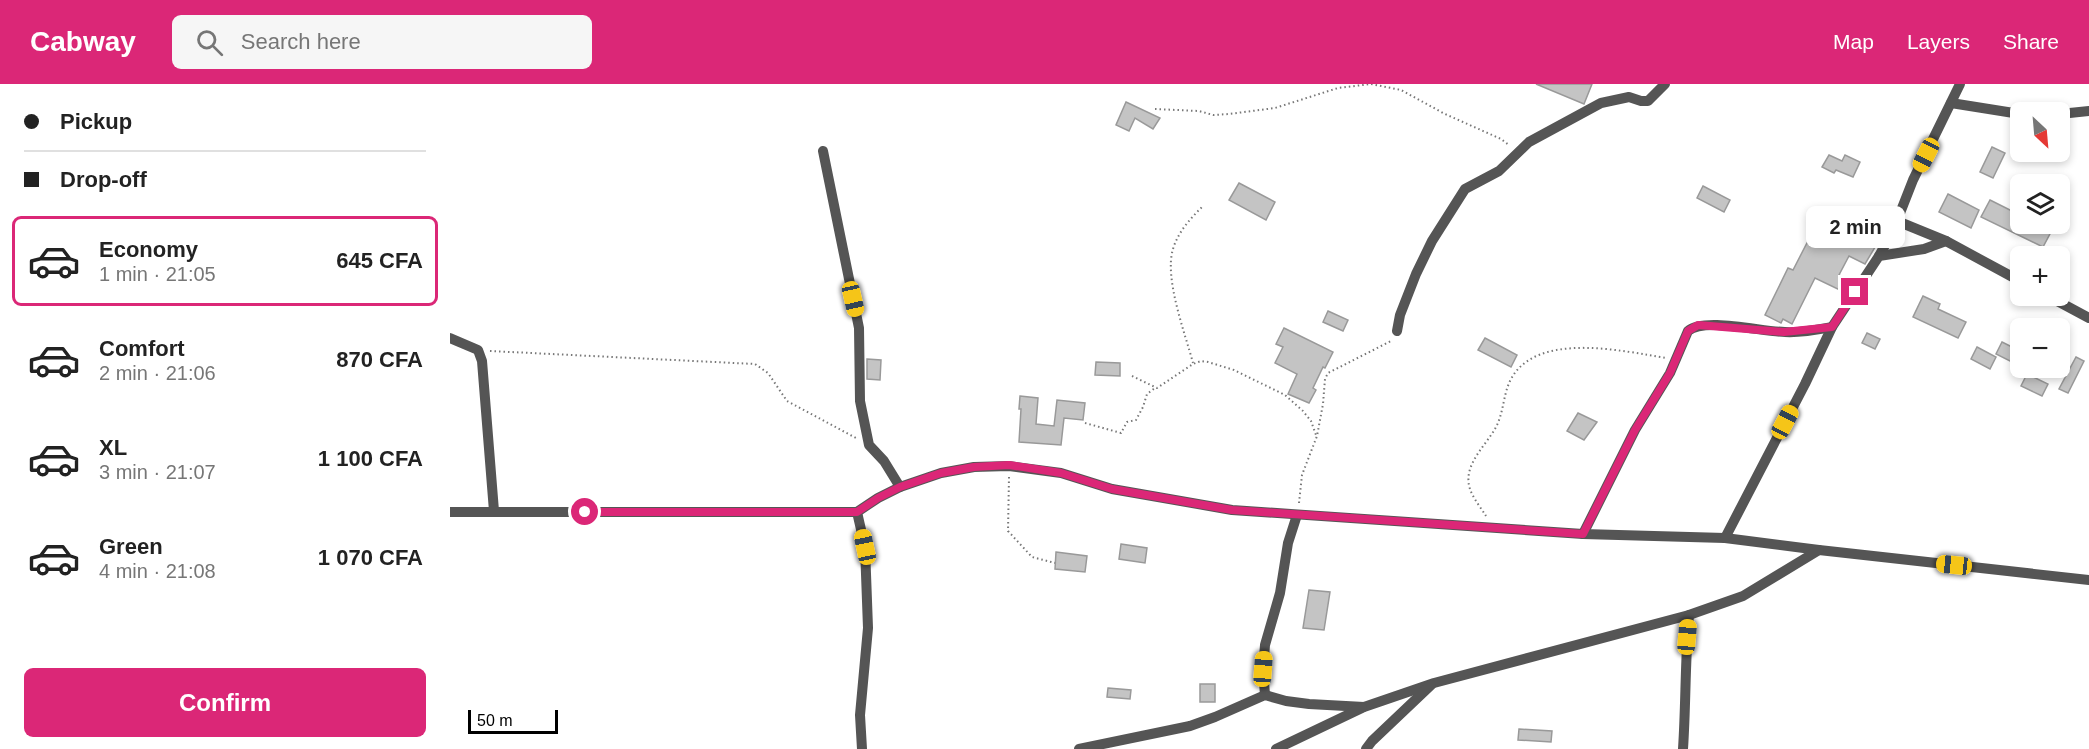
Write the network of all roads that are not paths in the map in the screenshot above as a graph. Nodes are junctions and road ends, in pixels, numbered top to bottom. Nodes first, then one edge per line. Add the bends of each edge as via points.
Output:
1 (1665, 84) edge
2 (1960, 84) edge
3 (1951, 103) junction
4 (2089, 111) edge
5 (2010, 112) edge
6 (2070, 113) edge
7 (823, 151) dead end
8 (1897, 221) junction
9 (1946, 241) junction
10 (1879, 256) junction
11 (2010, 276) edge
12 (2067, 306) edge
13 (2089, 318) edge
14 (1832, 327) junction
15 (1397, 331) road end
16 (450, 338) edge
17 (900, 487) junction
18 (450, 512) edge
19 (494, 512) junction
20 (857, 512) junction
21 (1297, 514) junction
22 (1583, 534) junction
23 (1725, 538) junction
24 (1819, 550) junction
25 (2089, 580) edge
26 (1689, 615) junction
27 (1434, 683) junction
28 (1265, 695) junction
29 (1364, 707) junction
30 (862, 749) edge
31 (1079, 749) edge
32 (1276, 749) edge
33 (1366, 749) edge
34 (1683, 749) edge

1 - 15 street via 1648,101 1629,97 1601,103 1528,142 1500,171 1465,189 1416,274
2 - 3 street
3 - 5 street
3 - 8 street
4 - 6 street
7 - 17 street via 859,328 860,401 869,445
8 - 9 street
8 - 10 street
9 - 10 street via 1924,249
9 - 11 street
10 - 14 street
12 - 13 street
14 - 22 street via 1784,332 1698,325 1688,331 1670,373 1624,451
14 - 23 street
16 - 19 street via 478,350 482,361
17 - 20 street
17 - 21 street via 941,473 1009,465 1061,473 1112,489 1232,510
18 - 19 street
19 - 20 street
20 - 30 street via 865,547 868,628 860,715
21 - 22 street
21 - 28 street via 1265,645
22 - 23 street
23 - 24 street
24 - 25 street
24 - 26 street via 1743,596
26 - 27 street
26 - 34 street
27 - 29 street
27 - 33 street
28 - 29 street via 1309,704
28 - 31 street via 1190,726
29 - 32 street

